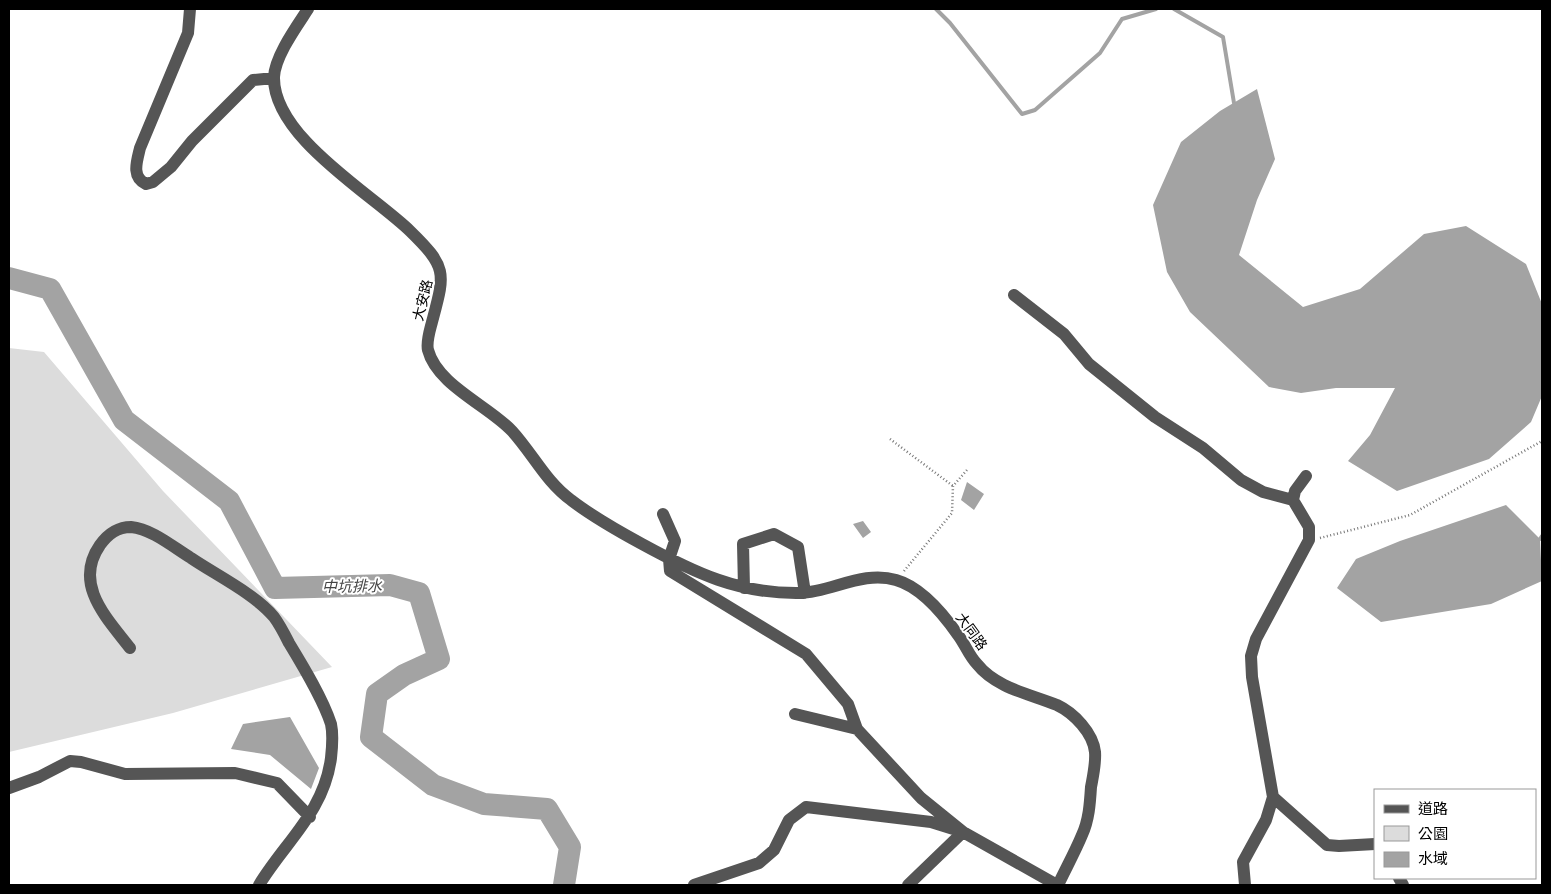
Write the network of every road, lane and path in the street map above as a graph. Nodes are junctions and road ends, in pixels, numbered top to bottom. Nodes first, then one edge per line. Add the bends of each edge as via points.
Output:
1 (190, 9) edge
2 (308, 9) edge
3 (274, 78) junction
4 (1014, 295) dead end
5 (890, 439) dead end
6 (1542, 440) edge
7 (967, 470) dead end
8 (1306, 476) dead end
9 (953, 486) junction
10 (1293, 500) junction
11 (663, 514) dead end
12 (1309, 540) junction
13 (669, 559) junction
14 (896, 580) junction
15 (744, 588) junction
16 (805, 593) junction
17 (130, 648) dead end
18 (795, 714) dead end
19 (857, 729) junction
20 (9, 788) edge
21 (1273, 797) junction
22 (310, 817) junction
23 (963, 832) junction
24 (1374, 844) edge
25 (259, 885) edge
26 (694, 885) edge
27 (908, 885) edge
28 (1058, 885) edge
29 (1244, 885) edge

1 - 3 street via 188,33 140,148 136,168 141,182 146,184 160,178 171,168 192,140 253,80
2 - 3 street via 280,57
3 - 13 street, 大安路 via 287,117 304,138 330,166 407,228 434,255 443,278 427,347 436,366 458,389 510,429 550,482 570,499
4 - 10 street via 1064,334 1089,364 1155,417 1203,448 1241,480 1263,492
5 - 9 path
6 - 12 path via 1410,516
7 - 9 path
8 - 10 street via 1295,491
9 - 14 path via 952,513
10 - 12 street via 1310,527
11 - 13 street via 675,540
12 - 21 street via 1256,639 1252,656 1252,677
13 - 15 street, 大同路 via 719,582
13 - 19 street via 670,571 680,578 806,654 848,704
14 - 16 street, 大同路 via 863,578
14 - 28 street, 大同路 via 923,595 957,633 978,666 998,682 1061,707 1084,726 1095,750 1089,808 1084,832
15 - 16 street, 大同路
15 - 16 street via 743,544 774,534 798,547
17 - 22 street via 103,614 89,584 95,552 116,529 132,527 155,535 256,601 274,617 331,725 331,758 324,788
18 - 19 street
19 - 23 street via 921,798
20 - 22 street via 39,778 70,761 125,774 235,773 277,783
21 - 24 street via 1327,845
21 - 29 street via 1266,820 1243,862
22 - 25 street
23 - 26 street via 931,822 806,807 790,820 774,850 759,864
23 - 27 street
23 - 28 street

